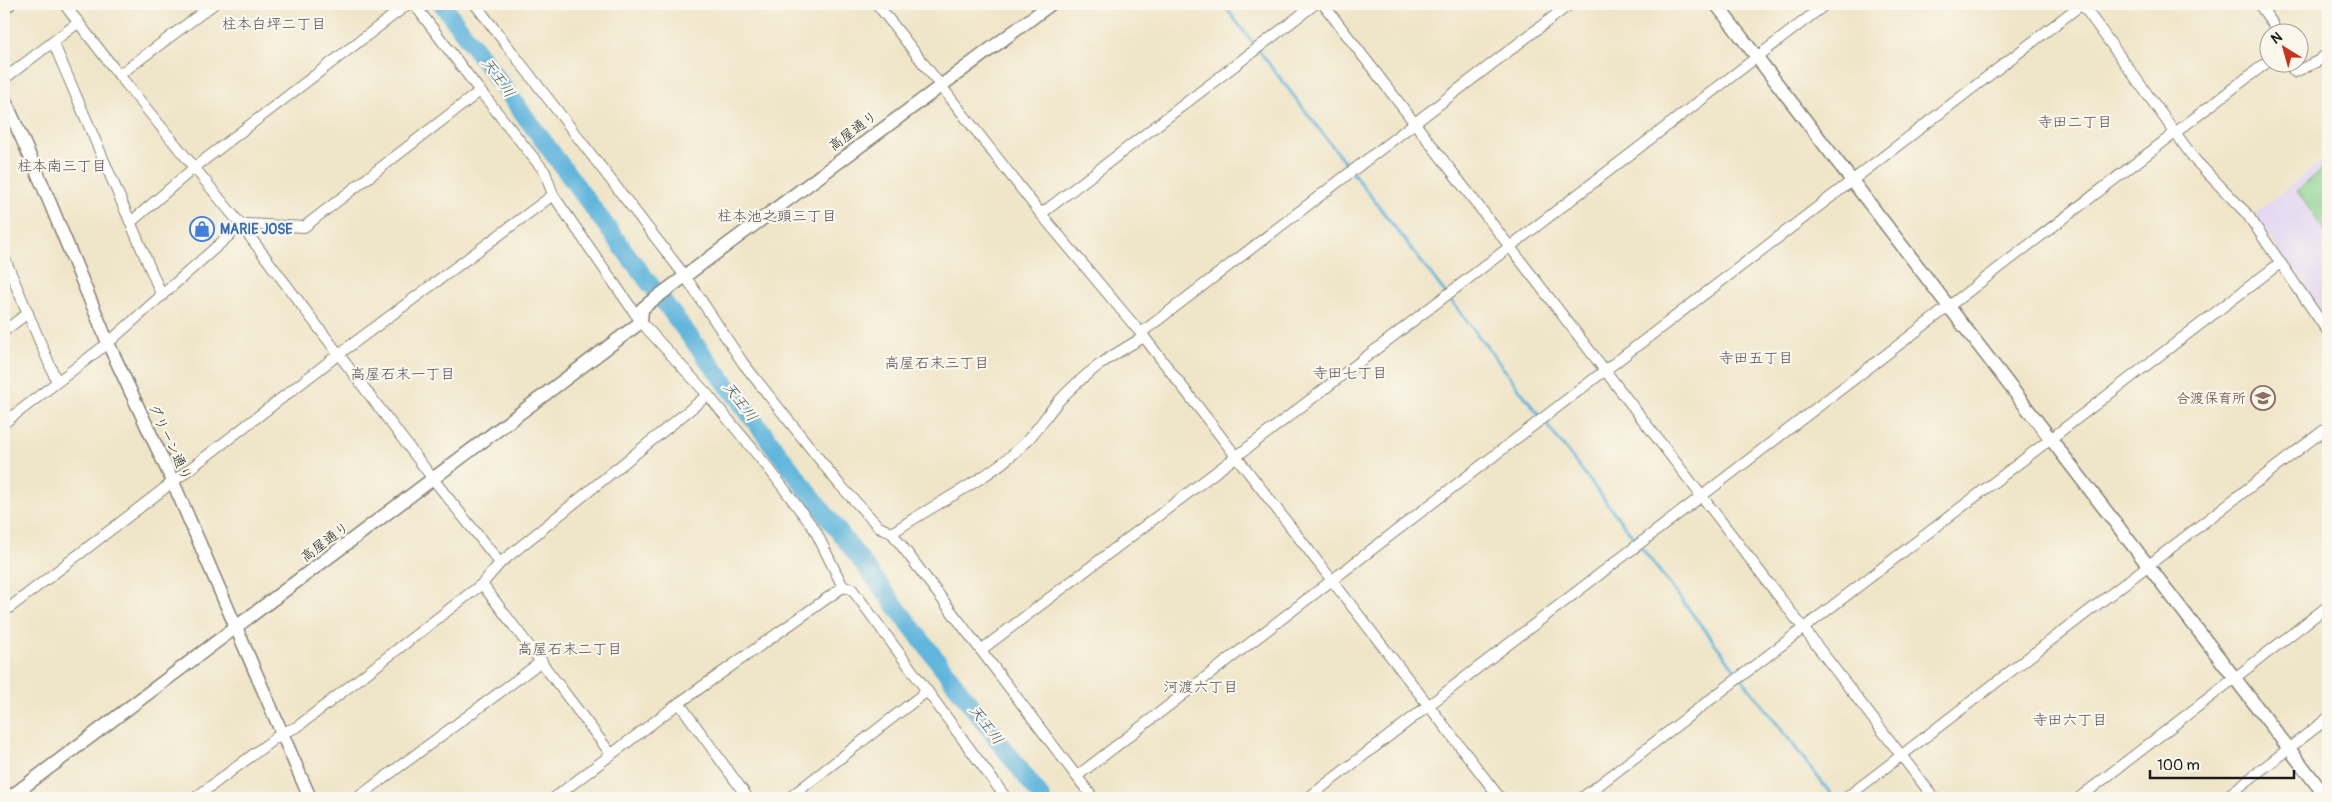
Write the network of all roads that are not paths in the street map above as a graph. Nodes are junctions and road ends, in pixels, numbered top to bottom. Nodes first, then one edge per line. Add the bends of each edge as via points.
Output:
1 (8, 4) edge
2 (64, 4) edge
3 (214, 4) edge
4 (408, 4) edge
5 (414, 4) edge
6 (475, 4) edge
7 (877, 4) edge
8 (1051, 4) edge
9 (1315, 4) edge
10 (1323, 4) edge
11 (1570, 4) edge
12 (1716, 4) edge
13 (1826, 4) edge
14 (2082, 4) edge
15 (2259, 4) edge
16 (4, 8) edge
17 (79, 22) junction
18 (2271, 22) edge
19 (52, 42) junction
20 (2328, 53) edge
21 (1757, 57) junction
22 (2310, 65) edge
23 (2260, 68) edge
24 (119, 75) junction
25 (4, 79) edge
26 (940, 85) junction
27 (480, 91) junction
28 (4, 98) edge
29 (1414, 123) junction
30 (2176, 132) junction
31 (195, 167) junction
32 (1852, 182) junction
33 (553, 195) junction
34 (1041, 214) junction
35 (131, 222) junction
36 (241, 225) junction
37 (1508, 247) junction
38 (4, 257) edge
39 (2280, 263) junction
40 (680, 280) junction
41 (162, 296) junction
42 (1949, 308) junction
43 (28, 313) junction
44 (641, 322) junction
45 (4, 331) edge
46 (2328, 332) edge
47 (1143, 335) junction
48 (108, 343) junction
49 (339, 354) junction
50 (1605, 370) junction
51 (58, 382) junction
52 (708, 395) junction
53 (4, 423) edge
54 (2328, 427) edge
55 (2051, 438) junction
56 (1238, 456) junction
57 (433, 479) junction
58 (173, 482) junction
59 (1703, 497) junction
60 (892, 533) junction
61 (500, 563) junction
62 (2147, 566) junction
63 (1333, 580) junction
64 (482, 584) junction
65 (843, 587) junction
66 (2328, 606) edge
67 (4, 612) edge
68 (235, 628) junction
69 (1804, 628) junction
70 (981, 650) junction
71 (542, 661) junction
72 (2235, 679) junction
73 (927, 691) junction
74 (679, 702) junction
75 (1430, 706) junction
76 (2328, 718) edge
77 (282, 733) junction
78 (2289, 749) junction
79 (611, 754) junction
80 (1902, 756) junction
81 (1077, 776) junction
82 (9, 798) edge
83 (195, 798) edge
84 (310, 798) edge
85 (356, 798) edge
86 (554, 798) edge
87 (748, 798) edge
88 (788, 798) edge
89 (1006, 798) edge
90 (1093, 798) edge
91 (1308, 798) edge
92 (1500, 798) edge
93 (1582, 798) edge
94 (1846, 798) edge
95 (1934, 798) edge
96 (2079, 798) edge
97 (2225, 798) edge
98 (2327, 798) edge

1 - 16 street
2 - 17 street
3 - 24 street
4 - 31 street
5 - 27 street
6 - 40 street
7 - 26 street
8 - 26 street, 高屋通り
9 - 34 street
10 - 29 street
11 - 29 street
12 - 21 street
13 - 21 street
14 - 30 street
14 - 32 street
15 - 18 street
17 - 19 street
17 - 24 street
19 - 25 street
19 - 35 street
20 - 22 street
21 - 32 street
21 - 37 street
23 - 30 street
24 - 31 street
26 - 34 street
26 - 40 street, 高屋通り
27 - 33 street via 545,172
27 - 36 street via 304,227
28 - 48 street, グリーン通り
29 - 37 street
29 - 47 street
30 - 39 street via 2195,160 2247,214
30 - 42 street
31 - 35 street
31 - 36 street
32 - 42 street
32 - 50 street
33 - 44 street
33 - 49 street
34 - 47 street
35 - 41 street
36 - 41 street
36 - 49 street
37 - 50 street
37 - 56 street
38 - 43 street
39 - 46 street
39 - 55 street
40 - 44 street, 高屋通り via 642,309
40 - 60 street via 839,484 879,527
41 - 48 street
42 - 55 street
42 - 59 street
43 - 45 street
43 - 51 street
44 - 52 street
44 - 57 street, 高屋通り
47 - 56 street
47 - 60 street via 1096,366 1057,404 1021,447 966,488
48 - 51 street
48 - 58 street, グリーン通り
49 - 57 street
49 - 58 street
50 - 59 street
50 - 63 street
51 - 53 street
52 - 61 street
52 - 65 street via 815,530
54 - 62 street
55 - 62 street
55 - 69 street
56 - 63 street
56 - 70 street
57 - 61 street
57 - 68 street, 高屋通り
58 - 67 street
58 - 68 street, グリーン通り
59 - 69 street
59 - 75 street
60 - 70 street
61 - 64 street
62 - 72 street
62 - 80 street
63 - 75 street
63 - 81 street
64 - 71 street
64 - 77 street via 297,727
65 - 73 street via 852,589
65 - 74 street
66 - 72 street
68 - 77 street, グリーン通り
68 - 82 street, 高屋通り
69 - 80 street
69 - 93 street
70 - 81 street
71 - 79 street
71 - 85 street
72 - 78 street
72 - 96 street
73 - 88 street
73 - 89 street
74 - 79 street
74 - 87 street
75 - 91 street
75 - 92 street
76 - 78 street
77 - 83 street
77 - 84 street, グリーン通り
78 - 97 street
78 - 98 street
79 - 86 street
80 - 94 street
80 - 95 street
81 - 90 street

